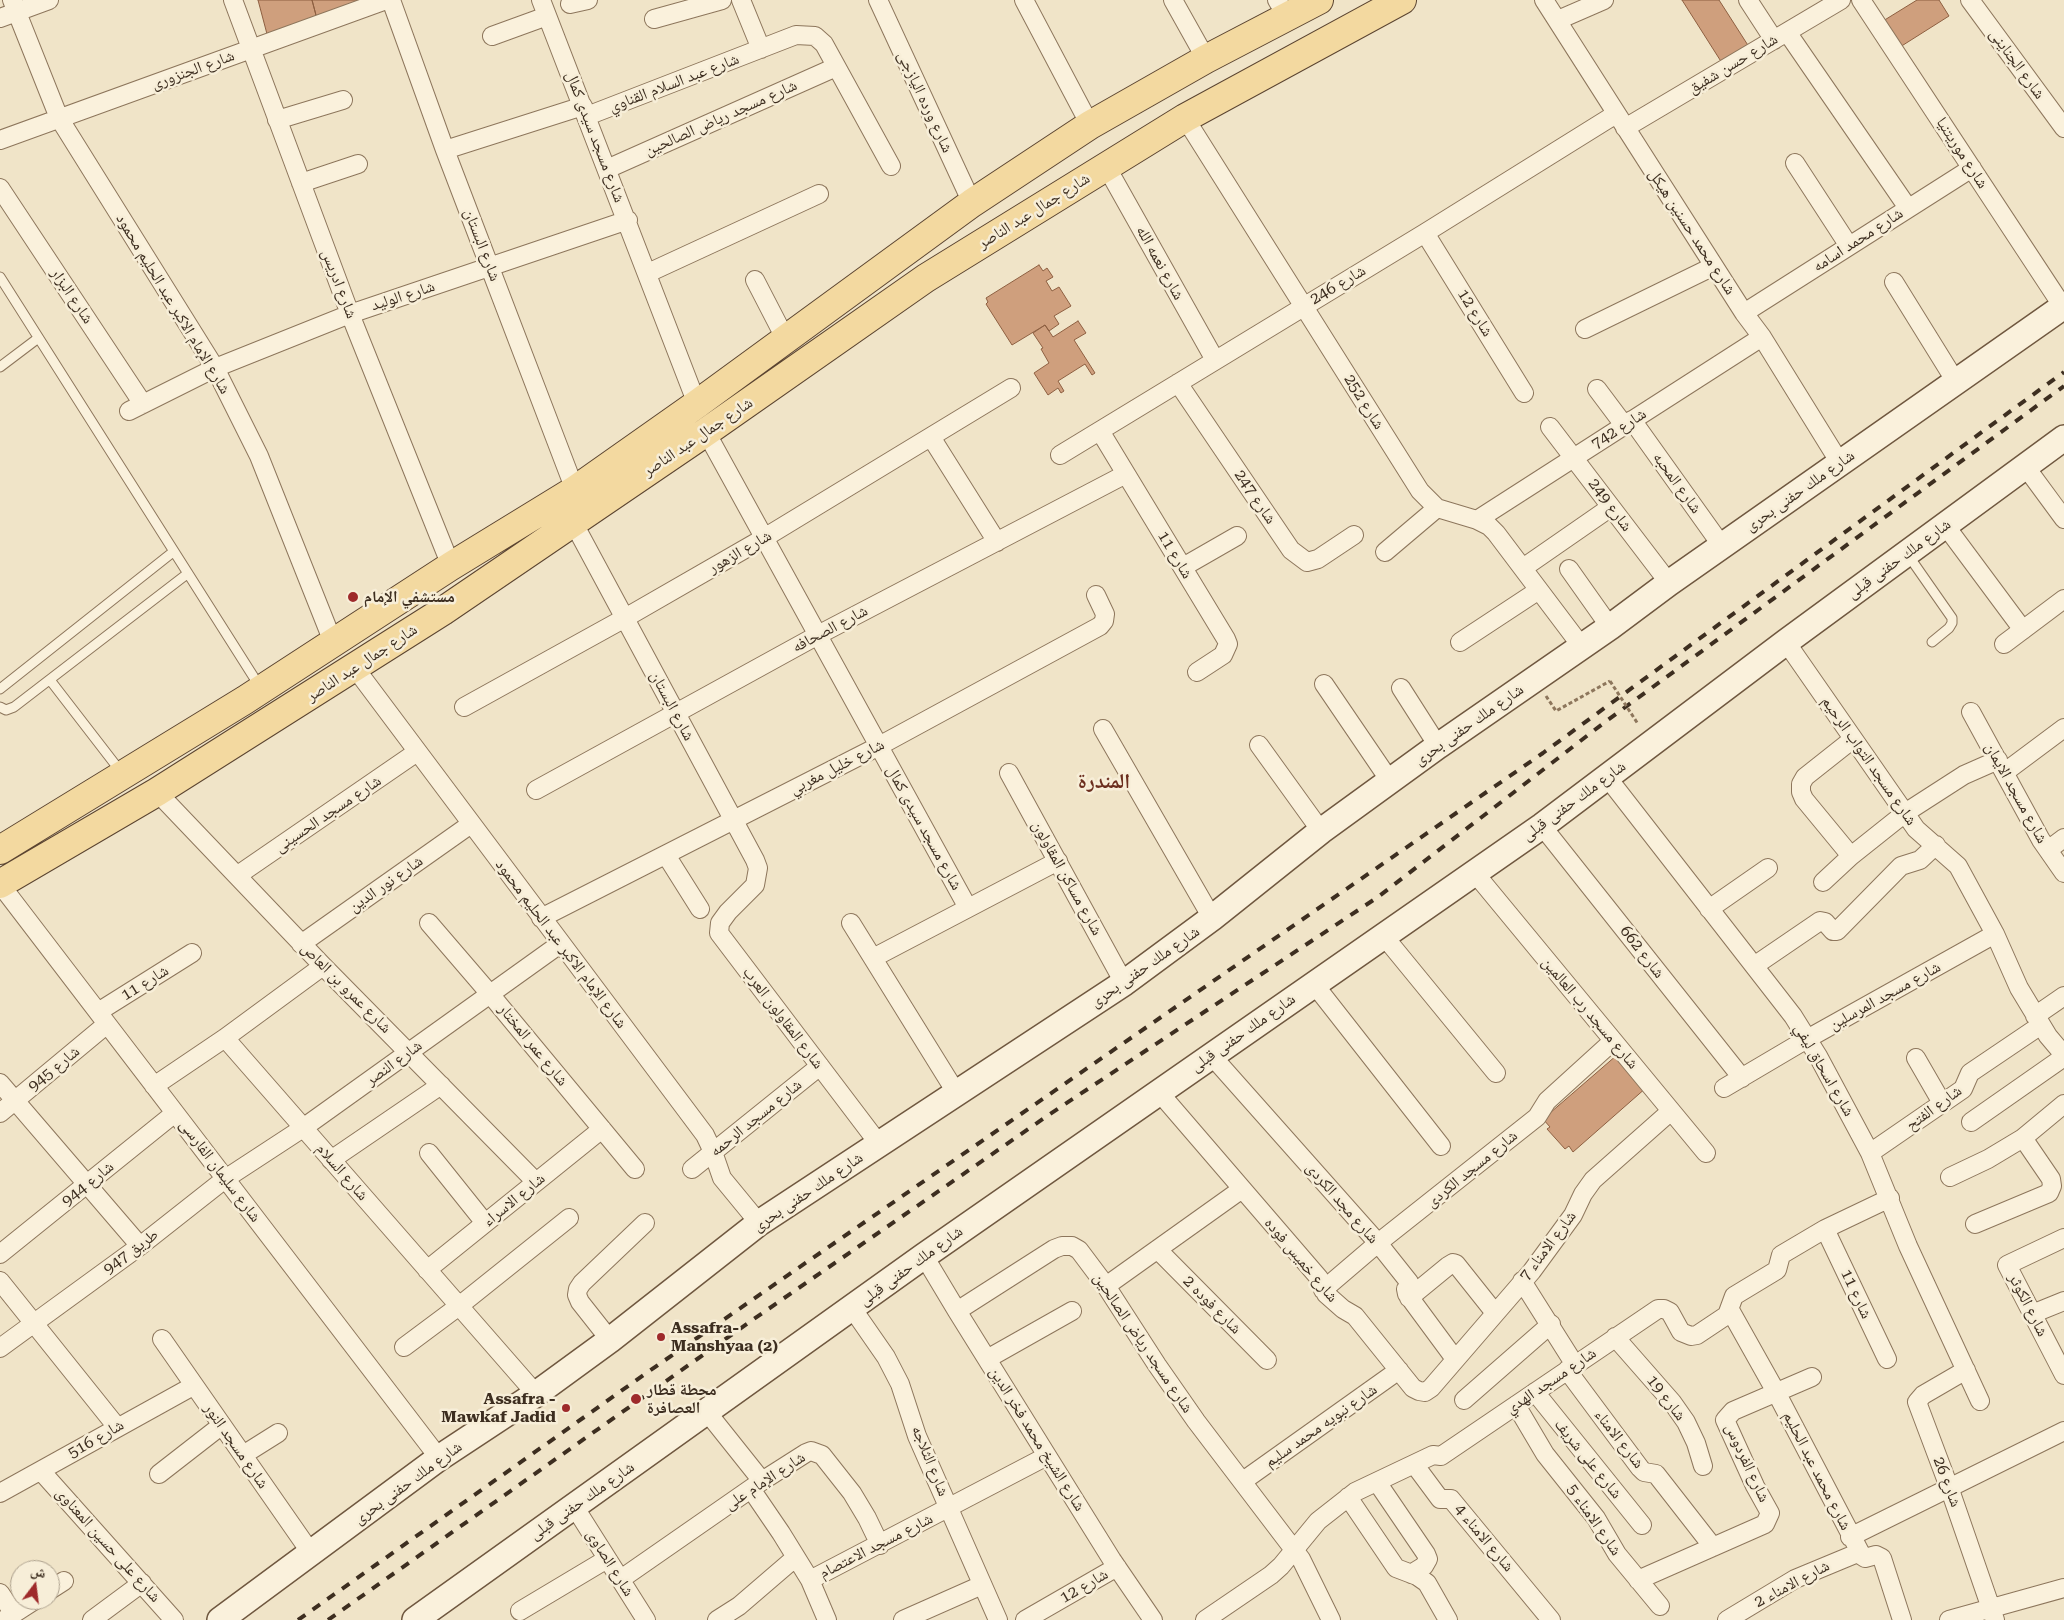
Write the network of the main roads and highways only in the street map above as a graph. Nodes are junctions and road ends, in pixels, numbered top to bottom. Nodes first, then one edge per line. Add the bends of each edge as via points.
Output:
1 (1319, 0) edge
2 (1332, 0) edge
3 (1402, 0) edge
4 (1282, 9) edge
5 (1347, 29) junction
6 (253, 695) junction
7 (263, 726) junction
8 (0, 850) edge
9 (0, 884) edge

1 - 4 main road, شارع جمال عبد الناصر
2 - 5 main road
3 - 5 main road, شارع جمال عبد الناصر
4 - 6 main road, شارع جمال عبد الناصر via 1206,59 1090,125 972,203 574,490
5 - 7 main road, شارع جمال عبد الناصر via 1185,118 926,278 443,611
6 - 7 main road
6 - 8 main road, شارع جمال عبد الناصر
7 - 9 main road, شارع جمال عبد الناصر

